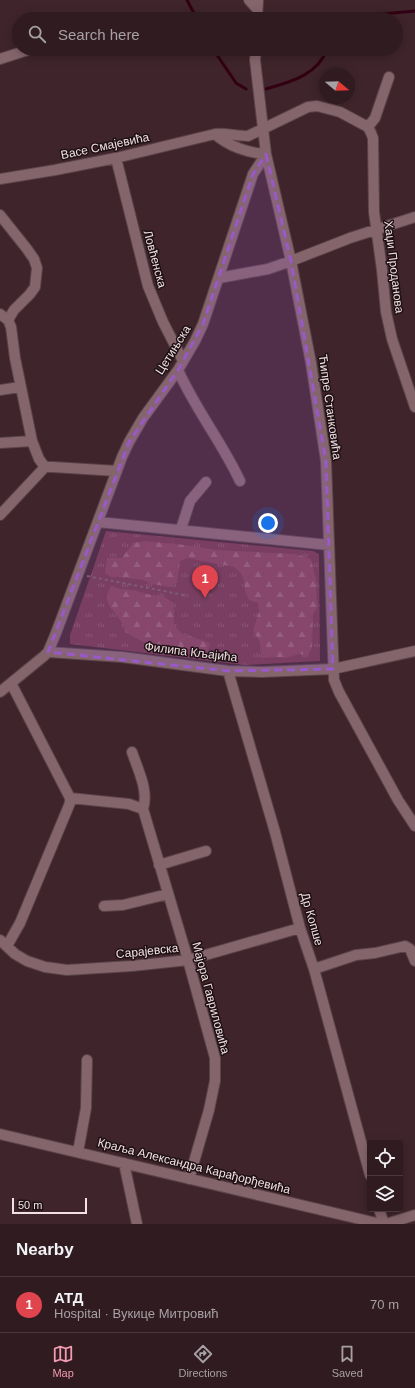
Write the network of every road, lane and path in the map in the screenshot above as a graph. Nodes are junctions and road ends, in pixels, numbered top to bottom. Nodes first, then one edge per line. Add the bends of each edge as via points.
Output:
1 (249, 0) edge
2 (257, 9) edge
3 (12, 55) edge
4 (256, 56) edge
5 (0, 59) edge
6 (389, 77) dead end
7 (368, 127) junction
8 (263, 129) junction
9 (215, 134) junction
10 (266, 154) junction
11 (116, 158) junction
12 (0, 179) edge
13 (0, 215) edge
14 (415, 217) edge
15 (376, 230) junction
16 (291, 261) junction
17 (219, 278) junction
18 (4, 317) edge
19 (184, 361) junction
20 (178, 370) junction
21 (20, 387) junction
22 (0, 390) edge
23 (415, 406) edge
24 (32, 441) junction
25 (0, 442) edge
26 (45, 467) junction
27 (117, 471) junction
28 (240, 481) dead end
29 (206, 482) dead end
30 (0, 515) edge
31 (98, 522) junction
32 (181, 529) junction
33 (329, 545) junction
34 (78, 574) junction
35 (184, 596) dead end
36 (415, 651) edge
37 (48, 652) junction
38 (333, 669) junction
39 (228, 671) junction
40 (11, 683) junction
41 (0, 692) edge
42 (132, 752) dead end
43 (70, 798) junction
44 (143, 809) junction
45 (415, 826) edge
46 (206, 851) dead end
47 (159, 865) junction
48 (168, 894) junction
49 (104, 906) dead end
50 (300, 928) junction
51 (3, 943) edge
52 (188, 960) junction
53 (415, 961) edge
54 (314, 969) junction
55 (87, 1060) dead end
56 (0, 1134) edge
57 (78, 1152) junction
58 (124, 1163) junction
59 (367, 1164) edge
60 (189, 1179) junction
61 (380, 1212) edge
62 (415, 1215) edge
63 (352, 1221) edge
64 (138, 1224) edge
65 (383, 1224) edge

1 - 2 street
3 - 5 street
4 - 8 street
6 - 7 street via 376,118
7 - 8 street via 340,112 317,106 308,107
7 - 15 street, Хаџи Проданова via 373,138
8 - 9 street, Васе Смајевића via 248,136
8 - 10 street
9 - 10 street via 251,152
9 - 11 street, Васе Смајевића
10 - 16 street, Ћипре Станковића
10 - 17 street, Цетињска via 253,174
11 - 12 street, Васе Смајевића
11 - 19 street, Ловћенска via 148,286 163,322
13 - 18 street via 27,249 38,268 35,287
14 - 15 street
15 - 16 street
15 - 23 street, Хаџи Проданова via 386,312 392,339
16 - 17 street via 268,269
16 - 33 street, Ћипре Станковића via 311,363 326,461
17 - 19 street, Цетињска via 203,324
18 - 21 street via 12,334
19 - 20 street, Цетињска
20 - 27 street, Цетињска via 143,418
20 - 28 street via 193,401
21 - 22 street
21 - 24 street
24 - 25 street
24 - 26 street
26 - 27 street
26 - 30 street
27 - 31 street, Цетињска
29 - 32 street via 190,501
31 - 32 street
31 - 34 street, Цетињска
32 - 33 street
33 - 38 street, Ћипре Станковића
34 - 35 path
34 - 37 street, Цетињска
36 - 38 street, Филипа Кљајића
37 - 39 street, Филипа Кљајића via 122,657
37 - 40 street
38 - 39 street, Филипа Кљајића
38 - 45 street, Ћипре Станковића via 339,692
39 - 50 street, Др Копше
40 - 41 street
40 - 43 street
42 - 44 street, Мајора Гавриловића via 145,791 146,801
43 - 44 street via 129,804
43 - 51 street via 20,922
44 - 47 street, Мајора Гавриловића
46 - 47 street
47 - 48 street, Мајора Гавриловића
48 - 49 street via 123,905
48 - 52 street, Мајора Гавриловића
50 - 52 street, Сарајевска
50 - 54 street, Др Копше
51 - 52 street, Сарајевска via 27,961 58,970
52 - 60 street, Мајора Гавриловића via 208,1029 216,1070 209,1110
53 - 54 street via 410,949 405,946 356,955
54 - 59 street, Др Копше
55 - 57 street via 86,1108
56 - 57 street, Краља Александра Карађорђевића
57 - 58 street, Краља Александра Карађорђевића
58 - 60 street, Краља Александра Карађорђевића
58 - 64 street
60 - 63 street, Краља Александра Карађорђевића
61 - 65 street
62 - 65 street
63 - 65 street, Краља Александра Карађорђевића

